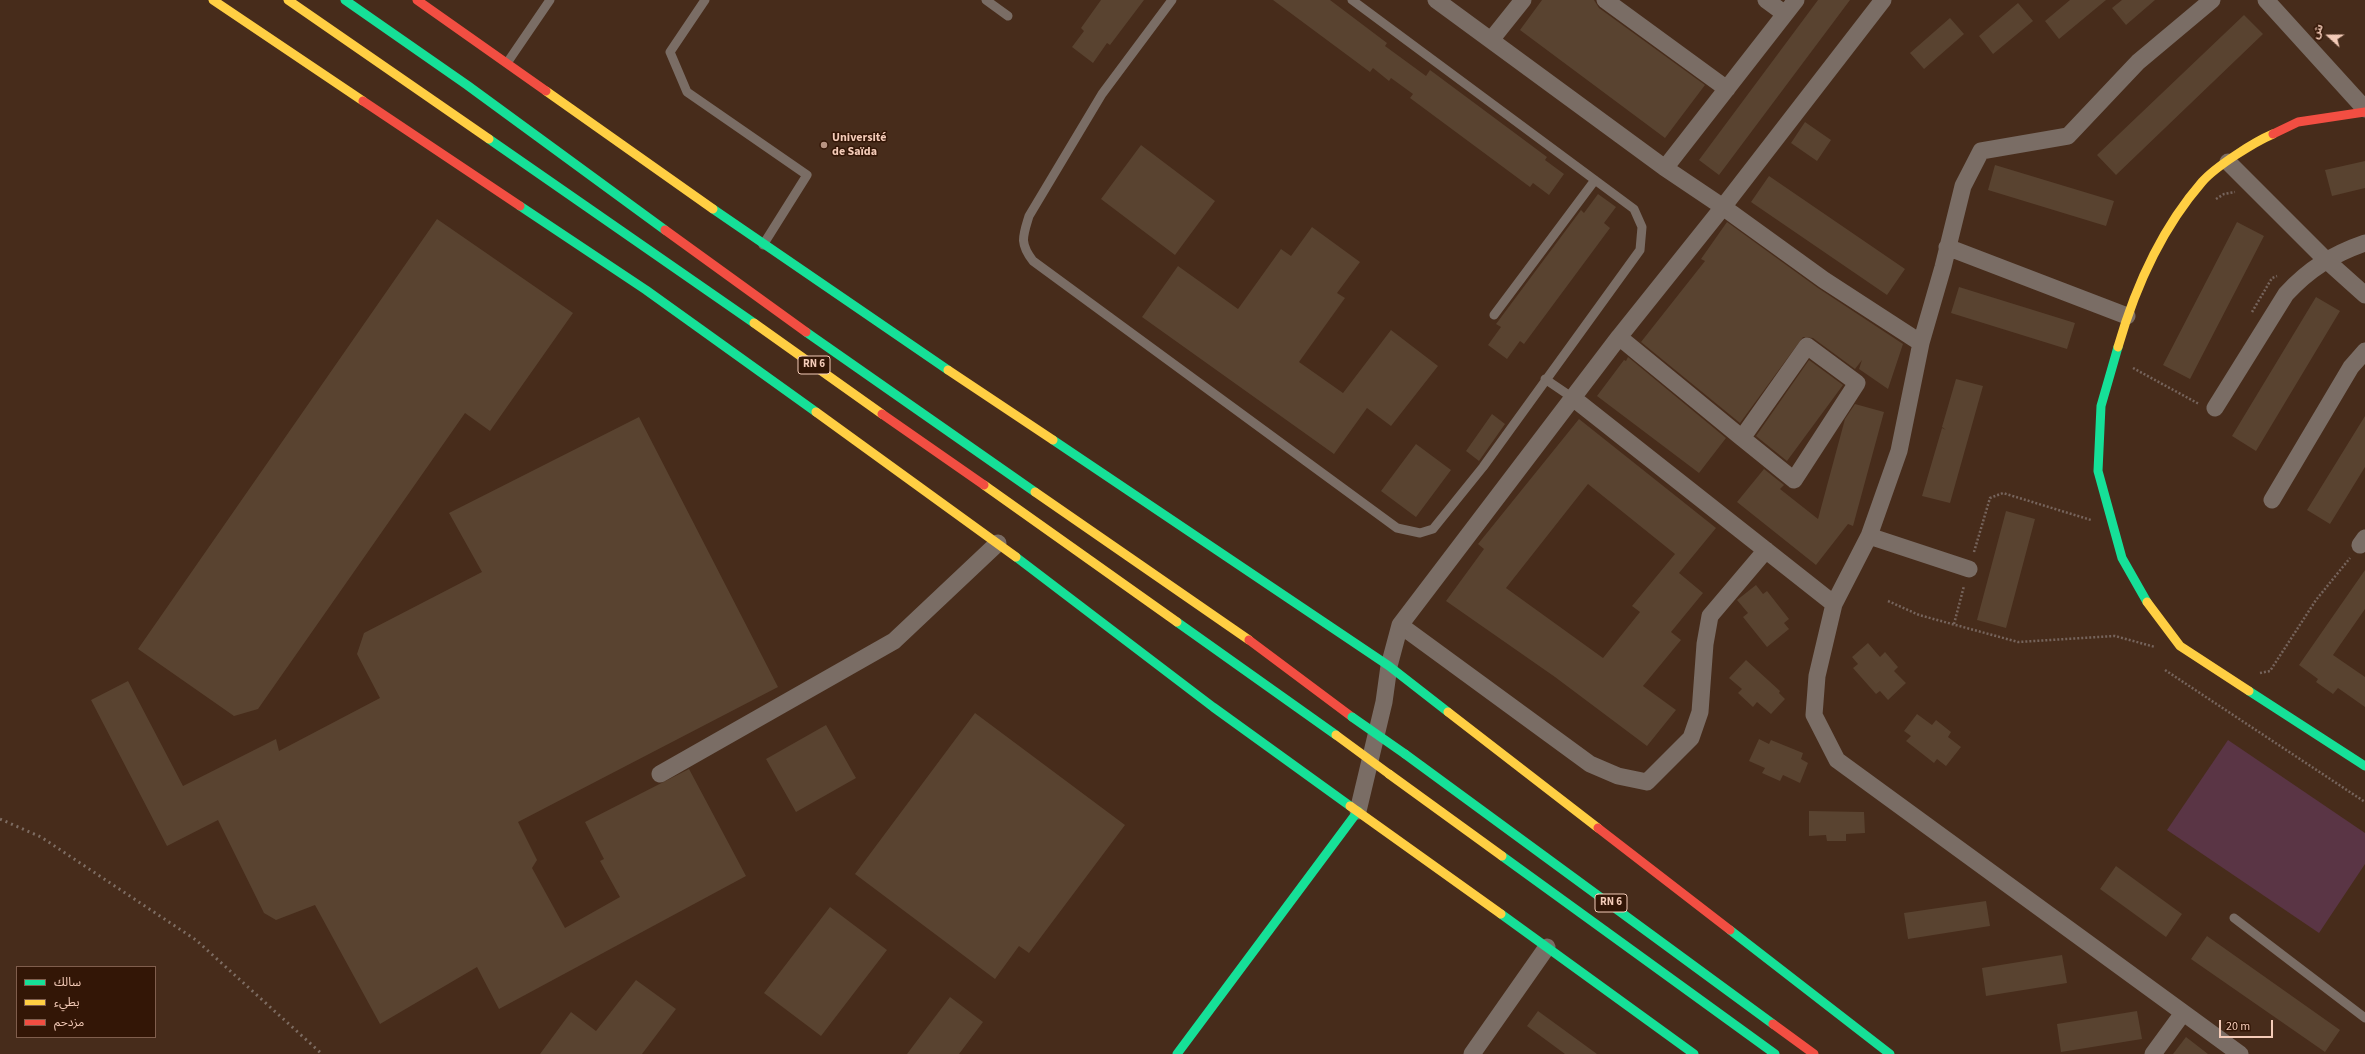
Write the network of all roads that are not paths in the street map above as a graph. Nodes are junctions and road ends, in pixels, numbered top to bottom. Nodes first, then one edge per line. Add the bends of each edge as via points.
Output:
1 (212, 0) edge
2 (288, 0) edge
3 (344, 0) edge
4 (417, 0) edge
5 (550, 0) edge
6 (705, 0) edge
7 (986, 0) edge
8 (1172, 0) edge
9 (1352, 0) edge
10 (1436, 0) edge
11 (1523, 0) edge
12 (1605, 0) edge
13 (1766, 0) edge
14 (1796, 0) edge
15 (1883, 0) edge
16 (2212, 0) edge
17 (2266, 0) edge
18 (1785, 14) junction
19 (1008, 16) dead end
20 (1491, 40) junction
21 (507, 63) junction
22 (1727, 89) junction
23 (2365, 110) edge
24 (2228, 162) junction
25 (1665, 168) junction
26 (1595, 180) junction
27 (1723, 207) junction
28 (2365, 243) edge
29 (763, 245) junction
30 (1948, 247) junction
31 (2326, 260) junction
32 (2365, 295) edge
33 (1494, 315) dead end
34 (2127, 316) junction
35 (1619, 337) junction
36 (1921, 343) junction
37 (2365, 351) edge
38 (1545, 379) junction
39 (1573, 398) junction
40 (2215, 408) road end
41 (1742, 438) junction
42 (2272, 500) dead end
43 (1869, 536) junction
44 (998, 543) junction
45 (1766, 550) junction
46 (1969, 569) road end
47 (1834, 604) junction
48 (1400, 625) junction
49 (1389, 666) junction
50 (2365, 766) edge
51 (660, 774) dead end
52 (1358, 811) junction
53 (2234, 918) dead end
54 (1547, 947) junction
55 (2183, 1012) junction
56 (2365, 1018) edge
57 (1177, 1054) edge
58 (1472, 1054) edge
59 (1694, 1054) edge
60 (1775, 1054) edge
61 (1814, 1054) edge
62 (1890, 1054) edge
63 (2153, 1054) edge
64 (2240, 1054) edge

1 - 44 main road via 646,290
2 - 60 main road, RN 6, bridge via 794,351 1336,735
3 - 61 main road, RN 6, bridge via 467,85 854,367 1229,626
4 - 21 main road
5 - 21 lane
6 - 29 lane via 670,52 687,92 807,175
7 - 19 lane
8 - 38 lane via 1102,94 1029,216 1022,238 1024,250 1033,261 1397,528 1408,532 1420,533 1433,529 1482,467
9 - 26 lane
10 - 20 street
11 - 20 street
12 - 22 street
13 - 18 street
14 - 18 street
15 - 27 street
16 - 30 street via 2138,62 2068,136 1981,151 1962,186
17 - 23 street
18 - 22 street
20 - 25 street
21 - 29 main road
22 - 25 street
23 - 24 main road via 2298,122 2255,142
24 - 31 street
24 - 34 main road via 2202,181 2160,240
25 - 27 street
26 - 33 lane
26 - 38 lane via 1634,209 1642,227 1640,250
27 - 35 street
27 - 36 street via 1824,280
28 - 31 street
29 - 49 main road
30 - 34 street
30 - 36 street
31 - 32 street
31 - 40 street via 2298,281 2286,294
34 - 50 main road via 2101,406 2098,471 2122,558 2144,599 2180,646
35 - 39 street
35 - 41 street
36 - 43 street via 1898,451
37 - 42 street via 2352,367
38 - 39 lane
39 - 45 street
39 - 48 street
41 - 41 street via 1807,346 1857,383 1794,480
43 - 46 street
43 - 47 street
44 - 51 street via 894,641
44 - 52 main road via 1213,707
45 - 47 street
45 - 48 street via 1710,616 1705,644 1700,712 1691,738 1646,782 1618,776 1590,764
47 - 55 street via 1817,676 1814,715 1837,760
48 - 49 street
49 - 52 street via 1384,702
49 - 62 main road
52 - 54 main road
52 - 57 main road
53 - 56 lane
54 - 58 street
54 - 59 main road
55 - 63 street
55 - 64 street

